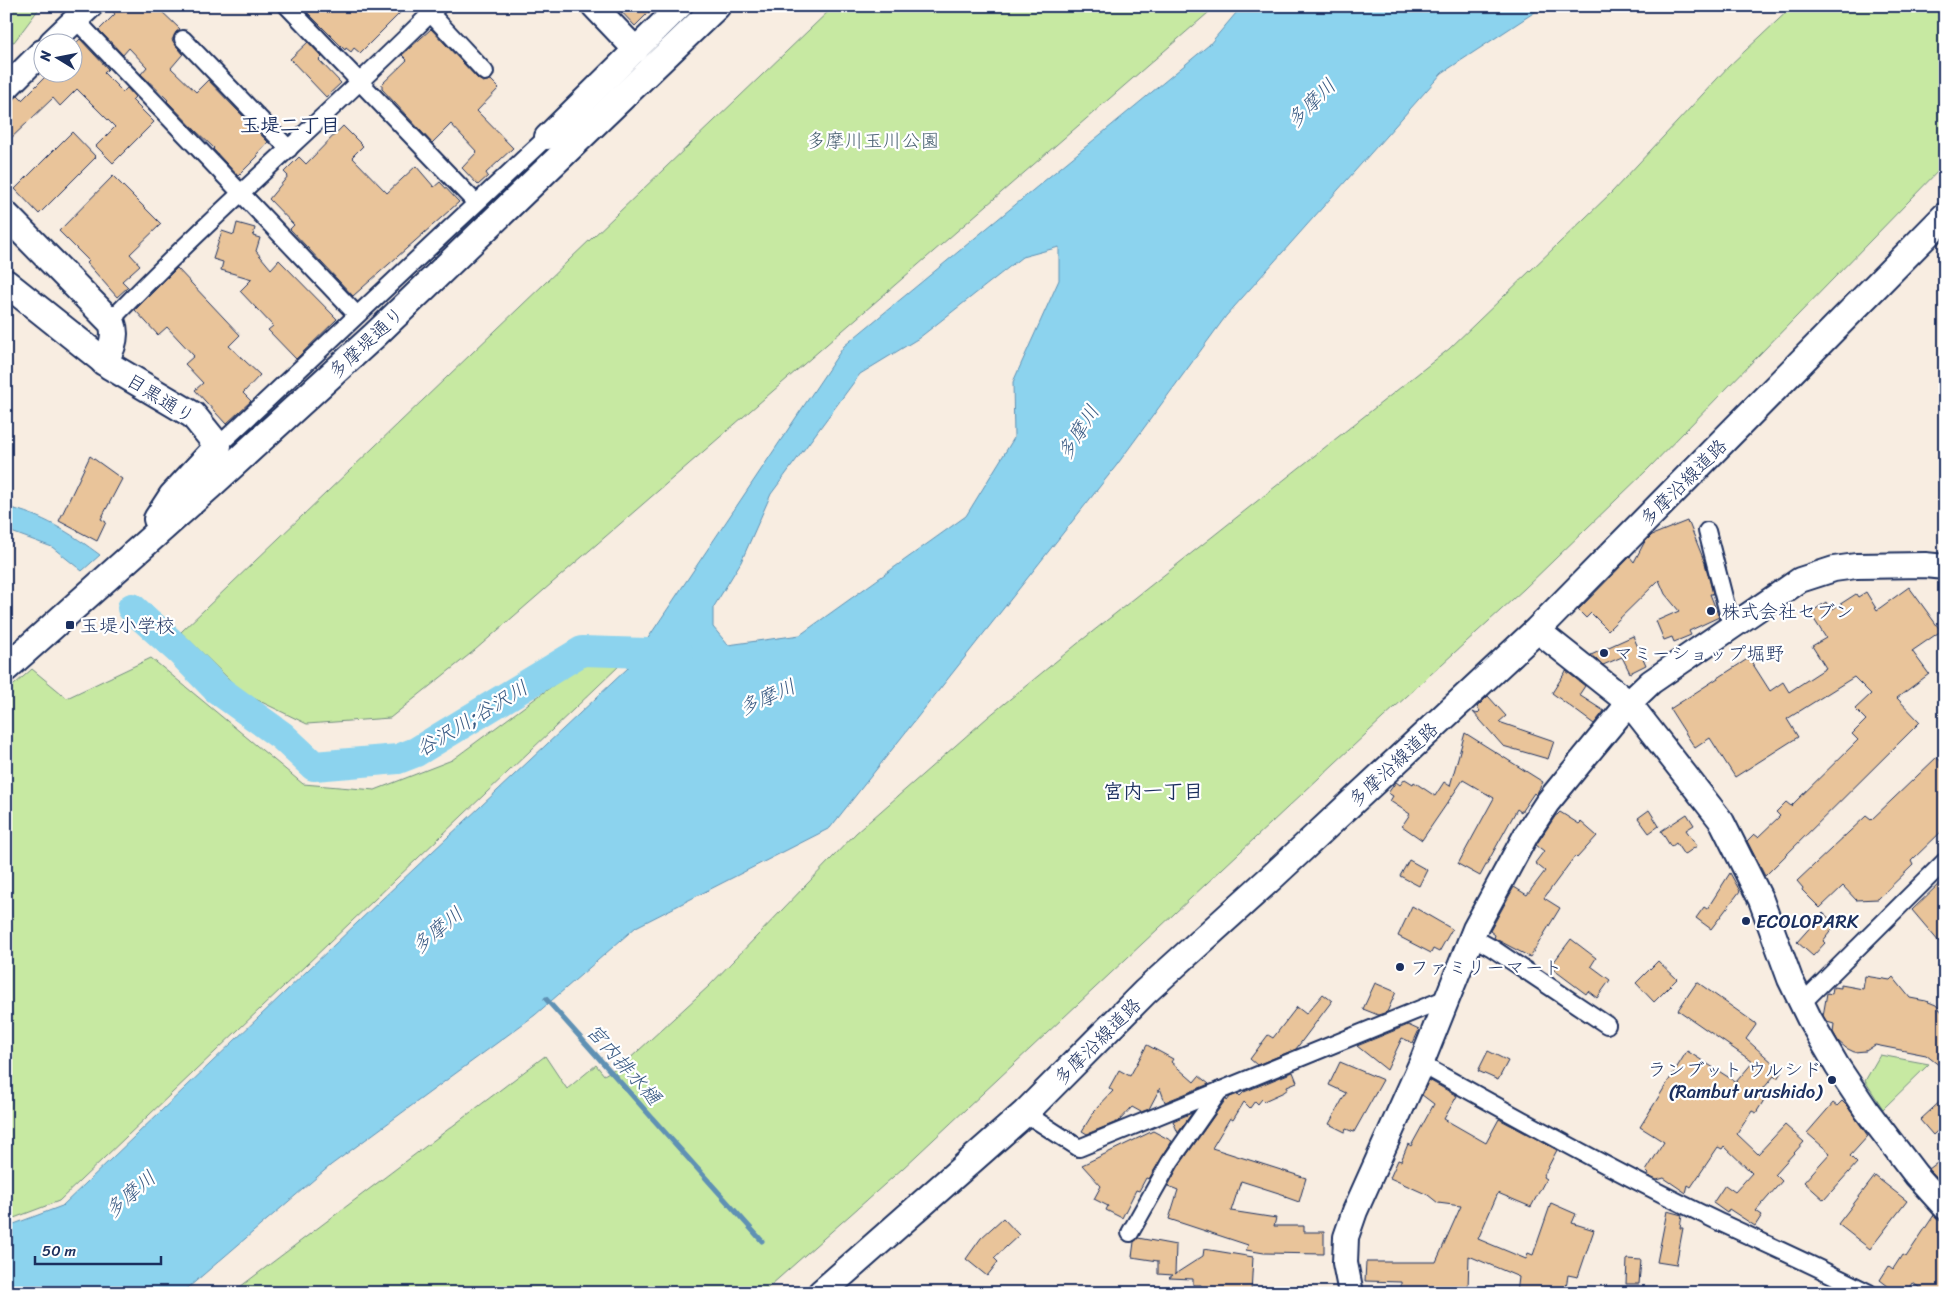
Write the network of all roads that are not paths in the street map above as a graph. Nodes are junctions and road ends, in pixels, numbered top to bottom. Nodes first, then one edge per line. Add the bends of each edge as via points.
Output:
1 (287, 6) edge
2 (594, 6) edge
3 (680, 6) edge
4 (718, 6) edge
5 (434, 10) edge
6 (83, 13) edge
7 (63, 32) edge
8 (183, 39) dead end
9 (636, 50) junction
10 (32, 62) edge
11 (485, 72) dead end
12 (360, 82) junction
13 (6, 88) edge
14 (547, 137) joint
15 (289, 149) junction
16 (240, 193) junction
17 (476, 203) junction
18 (6, 215) edge
19 (1945, 216) edge
20 (6, 284) edge
21 (357, 315) junction
22 (110, 321) junction
23 (104, 362) junction
24 (218, 446) junction
25 (1708, 531) dead end
26 (149, 539) junction
27 (1945, 567) edge
28 (1731, 626) junction
29 (1537, 630) junction
30 (6, 668) edge
31 (1629, 703) junction
32 (1945, 861) edge
33 (1472, 937) junction
34 (1447, 998) junction
35 (1802, 1003) junction
36 (1607, 1025) dead end
37 (1421, 1064) junction
38 (1220, 1090) junction
39 (1025, 1113) junction
40 (1945, 1207) edge
41 (1130, 1233) dead end
42 (822, 1293) edge
43 (1352, 1293) edge
44 (1868, 1293) edge

1 - 12 street
2 - 9 street
3 - 9 street
4 - 26 main road, 多摩堤通り via 374,335
5 - 11 street
5 - 12 street
6 - 7 street
6 - 16 street
8 - 15 street
9 - 14 street
10 - 13 street
12 - 15 street
12 - 17 street
14 - 17 street
15 - 16 street
16 - 21 street
16 - 22 street
17 - 21 street
18 - 22 main road
19 - 29 main road, 多摩沿線道路
20 - 23 main road, 目黒通り
21 - 24 street
22 - 23 main road via 114,329 112,347
23 - 24 main road, 目黒通り via 193,415
24 - 26 main road via 165,506
25 - 28 street
26 - 30 main road, 多摩堤通り
27 - 28 street via 1879,565 1834,569 1800,580
28 - 31 street via 1651,682
29 - 31 street
29 - 39 main road, 多摩沿線道路 via 1145,992
31 - 33 street via 1547,803
31 - 35 street via 1722,822 1761,900
32 - 35 street
33 - 34 street
33 - 36 street
34 - 37 street
34 - 38 street
35 - 40 street via 1867,1111
37 - 43 street via 1346,1237 1345,1263
37 - 44 street via 1571,1147
38 - 39 street via 1078,1148
38 - 41 street via 1170,1162
39 - 42 main road, 多摩沿線道路

